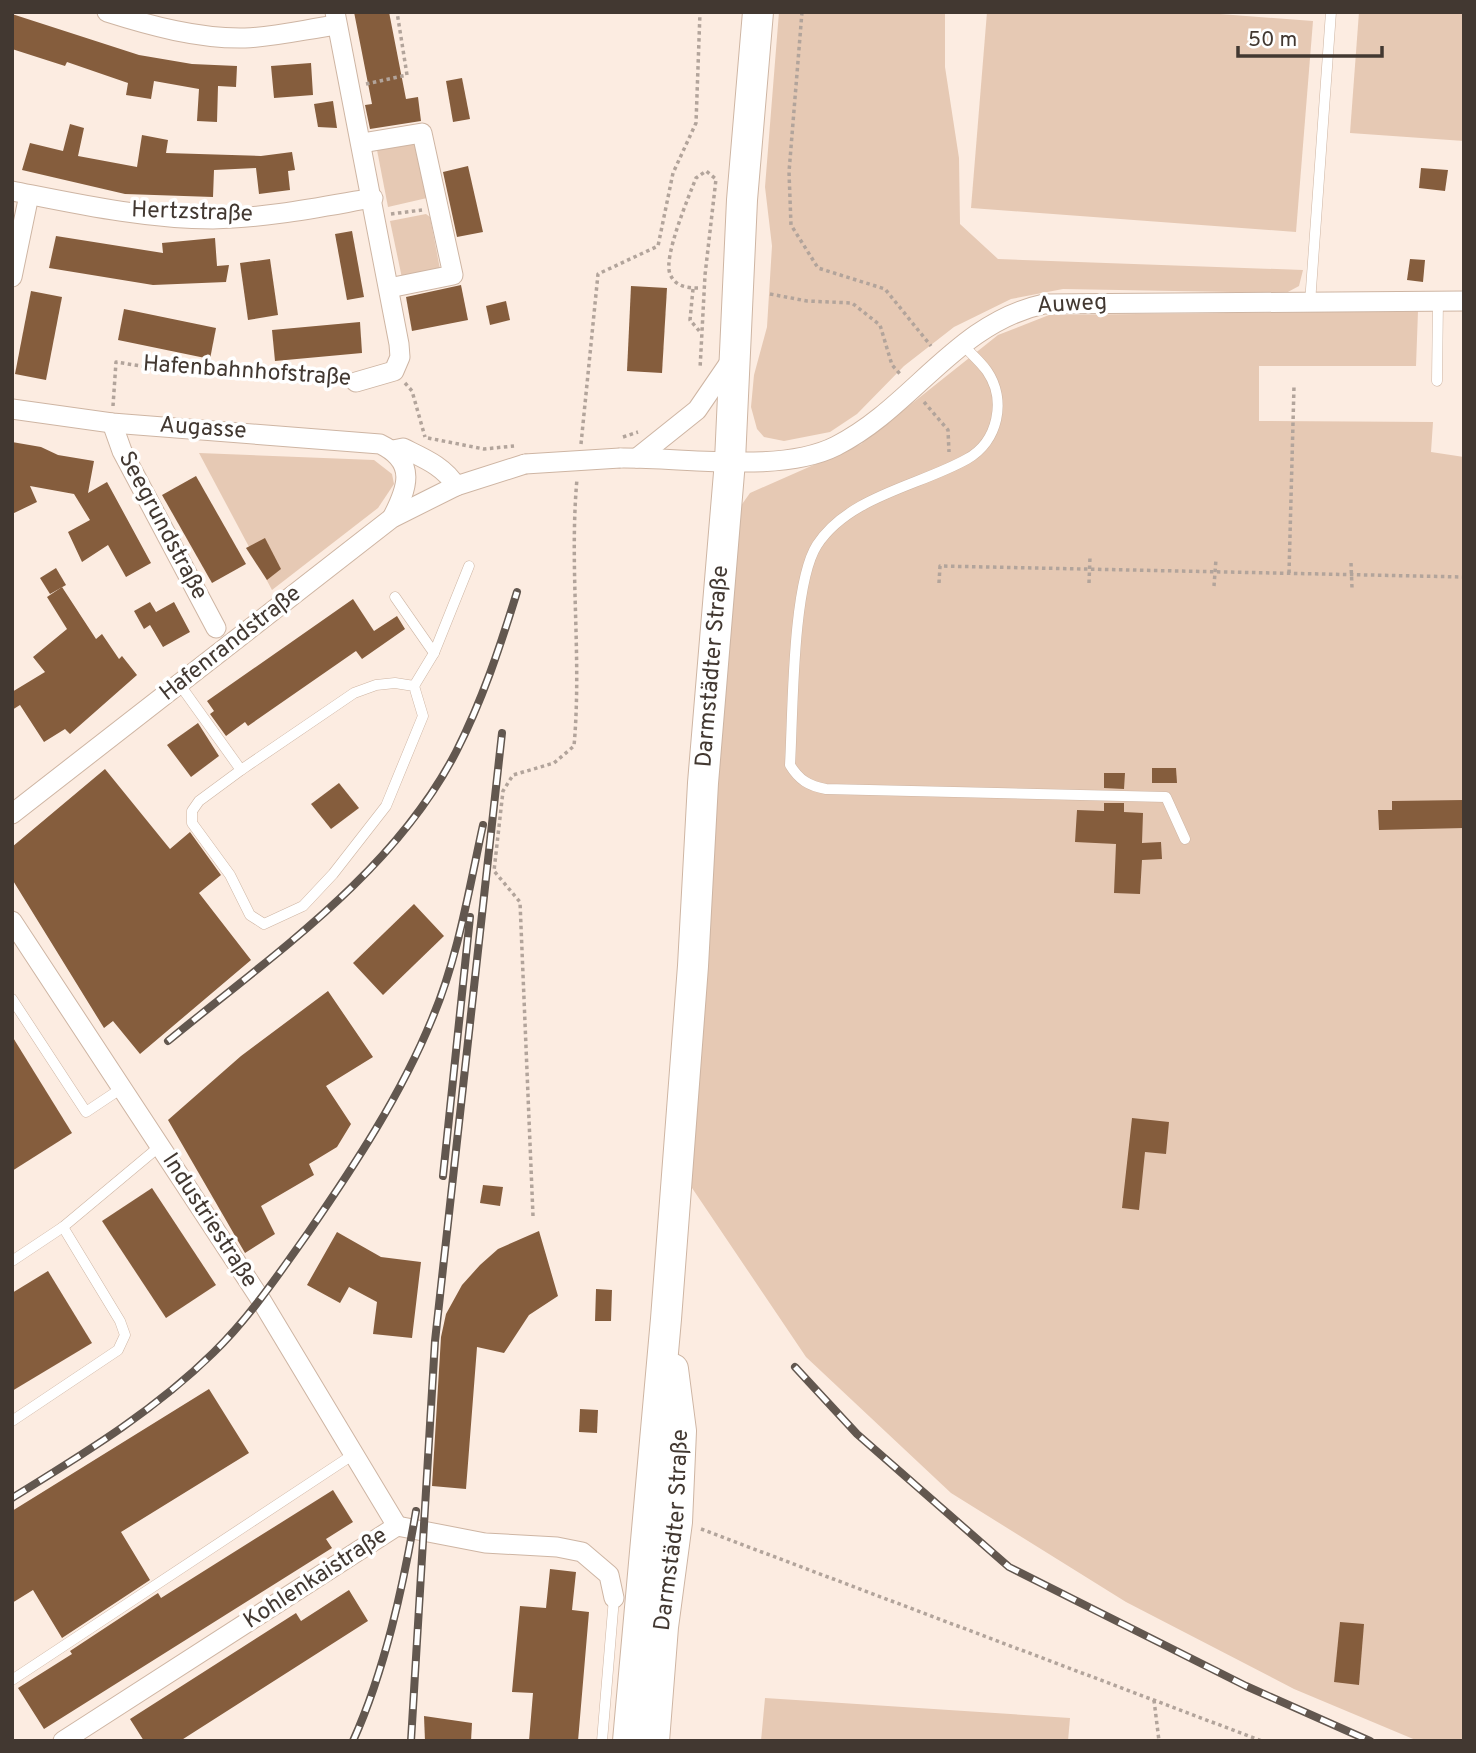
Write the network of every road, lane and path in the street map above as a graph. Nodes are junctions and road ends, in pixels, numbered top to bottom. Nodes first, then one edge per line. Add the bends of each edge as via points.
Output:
1 (107, 12) edge
2 (397, 12) edge
3 (700, 12) edge
4 (758, 12) edge
5 (802, 12) edge
6 (1331, 12) edge
7 (336, 19) edge
8 (351, 91) junction
9 (362, 143) junction
10 (21, 193) edge
11 (374, 207) junction
12 (438, 207) junction
13 (12, 277) edge
14 (389, 288) junction
15 (770, 294) dead end
16 (1438, 300) junction
17 (1464, 301) edge
18 (1310, 303) junction
19 (702, 335) junction
20 (961, 343) junction
21 (735, 354) junction
22 (943, 360) junction
23 (697, 376) dead end
24 (1437, 381) dead end
25 (356, 382) joint
26 (1294, 386) dead end
27 (912, 387) junction
28 (412, 391) dead end
29 (12, 409) edge
30 (112, 423) junction
31 (643, 430) dead end
32 (425, 437) junction
33 (623, 437) dead end
34 (387, 447) junction
35 (524, 454) junction
36 (579, 457) dead end
37 (629, 458) junction
38 (730, 461) junction
39 (949, 467) junction
40 (578, 470) dead end
41 (456, 486) junction
42 (392, 519) junction
43 (1090, 557) dead end
44 (1216, 559) dead end
45 (1351, 563) dead end
46 (469, 566) dead end
47 (1089, 569) junction
48 (1214, 571) junction
49 (1289, 573) junction
50 (1352, 575) junction
51 (1464, 577) edge
52 (939, 583) dead end
53 (1088, 583) dead end
54 (1214, 586) dead end
55 (1352, 588) dead end
56 (395, 597) dead end
57 (216, 628) dead end
58 (434, 653) junction
59 (180, 685) junction
60 (414, 686) junction
61 (241, 770) junction
62 (12, 814) edge
63 (1185, 839) dead end
64 (12, 921) edge
65 (12, 999) edge
66 (123, 1088) junction
67 (160, 1146) junction
68 (533, 1216) dead end
69 (63, 1227) junction
70 (12, 1261) edge
71 (666, 1319) junction
72 (12, 1421) edge
73 (354, 1454) junction
74 (677, 1522) junction
75 (397, 1526) junction
76 (614, 1598) joint
77 (12, 1680) edge
78 (1154, 1700) junction
79 (62, 1741) edge
80 (602, 1741) edge
81 (628, 1741) edge
82 (654, 1741) edge
83 (1159, 1741) edge
84 (1262, 1741) edge

1 - 7 street via 146,25 246,38
2 - 8 path via 407,75
3 - 36 path via 696,123 673,173 658,246 597,274
4 - 21 main road, Darmstädter Straße
5 - 22 path via 789,172 791,225 818,268 885,289
6 - 18 lane
7 - 8 street, Hafenbahnhofstraße
8 - 9 street, Hafenbahnhofstraße
9 - 11 street, Hafenbahnhofstraße
9 - 12 street via 422,133
10 - 11 street, Hertzstraße via 143,215 213,219
10 - 13 street
11 - 12 path
11 - 14 street, Hafenbahnhofstraße
12 - 14 street via 453,275
14 - 25 street, Hafenbahnhofstraße via 398,364 384,376
15 - 27 path via 852,303 880,325 892,365
16 - 17 street, Auweg
16 - 18 street, Auweg
16 - 24 lane
18 - 20 street, Auweg via 1044,304 1002,317
19 - 19 path via 716,179 706,171 696,178 668,264 674,281 695,288 690,320
19 - 23 path
20 - 22 street, Auweg
20 - 39 lane via 993,384 996,422 982,446
21 - 37 street via 696,410
21 - 38 main road, Darmstädter Straße
22 - 27 street, Auweg
25 - 30 path, Hafenbahnhofstraße via 116,362
26 - 49 path
27 - 38 street, Auweg via 873,422 827,450 797,459
27 - 39 path via 948,430
28 - 32 path
29 - 30 street, Augasse
30 - 34 street, Augasse
30 - 57 street, Seegrundstraße via 121,451
31 - 33 path
32 - 34 path
32 - 35 path
34 - 41 street, Augasse via 403,448 429,461
34 - 42 street via 408,483
35 - 37 street, bridge
35 - 41 street
37 - 38 street
38 - 71 main road, Darmstädter Straße
39 - 63 lane via 847,515 818,544 809,561 802,593 790,765 796,775 813,787 826,789 1166,797
40 - 68 path via 572,534 579,691 574,746 554,763 513,775 503,791 494,871 520,902
41 - 42 street, Hafenrandstraße
42 - 59 street, Hafenrandstraße
43 - 47 path
44 - 48 path
45 - 50 path
46 - 58 lane
47 - 48 path
47 - 52 path via 940,565
47 - 53 path
48 - 49 path
48 - 54 path
49 - 50 path
50 - 51 path
50 - 55 path
56 - 58 lane
58 - 60 lane
59 - 61 lane
59 - 62 street, Hafenrandstraße
60 - 61 lane via 376,685 354,693
60 - 61 lane via 423,716 386,806 303,906 264,924 250,915 230,875 192,823 192,811 199,801
64 - 66 street, Industriestraße
65 - 66 lane via 86,1112
66 - 67 street, Industriestraße
67 - 69 lane
67 - 73 street, Industriestraße
69 - 70 lane
69 - 72 lane via 125,1335 118,1350
71 - 74 main road, Darmstädter Straße via 681,1431
71 - 81 main road, Darmstädter Straße
73 - 75 street, Industriestraße
73 - 77 lane
74 - 78 path
74 - 82 main road, Darmstädter Straße
75 - 76 street, Kohlenkaistraße via 485,1543 582,1552 609,1575
75 - 79 street, Kohlenkaistraße
76 - 80 lane
78 - 83 path
78 - 84 path

